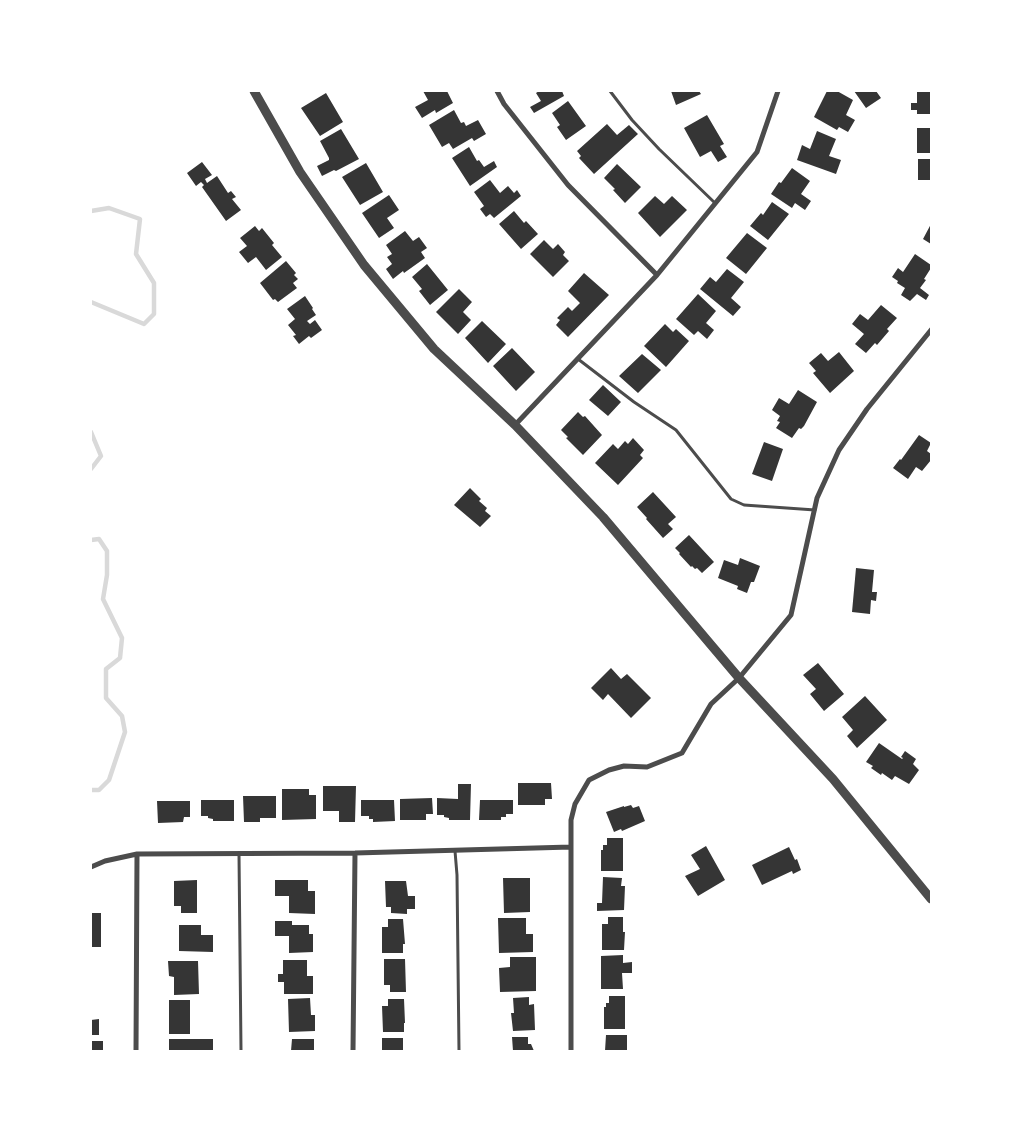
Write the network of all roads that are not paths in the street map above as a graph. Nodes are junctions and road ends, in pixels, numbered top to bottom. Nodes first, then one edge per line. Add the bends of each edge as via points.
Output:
1 (497, 91) edge
2 (610, 91) edge
3 (256, 92) edge
4 (775, 92) edge
5 (715, 203) junction
6 (657, 275) junction
7 (931, 330) edge
8 (578, 359) junction
9 (515, 425) junction
10 (814, 510) junction
11 (739, 678) junction
12 (571, 847) junction
13 (455, 850) junction
14 (239, 853) junction
15 (355, 853) junction
16 (137, 854) junction
17 (91, 867) edge
18 (931, 899) edge
19 (136, 1051) edge
20 (241, 1051) edge
21 (353, 1051) edge
22 (459, 1051) edge
23 (571, 1051) edge

1 - 6 street via 568,184
2 - 5 lane via 646,134
3 - 9 street via 300,172 364,265 434,349
4 - 5 street via 757,152
5 - 6 street
6 - 8 street
7 - 10 street via 867,408 839,450
8 - 9 street
8 - 10 lane via 676,430 731,499 744,505
9 - 11 street via 603,517
10 - 11 street via 791,615
11 - 12 street via 711,704 682,753 647,767 624,766 609,770 589,780 575,804 571,820
11 - 18 street via 833,779
12 - 13 street
12 - 23 street
13 - 15 street
13 - 22 lane
14 - 15 street
14 - 16 street
14 - 20 lane
15 - 21 street
16 - 17 street
16 - 19 street

